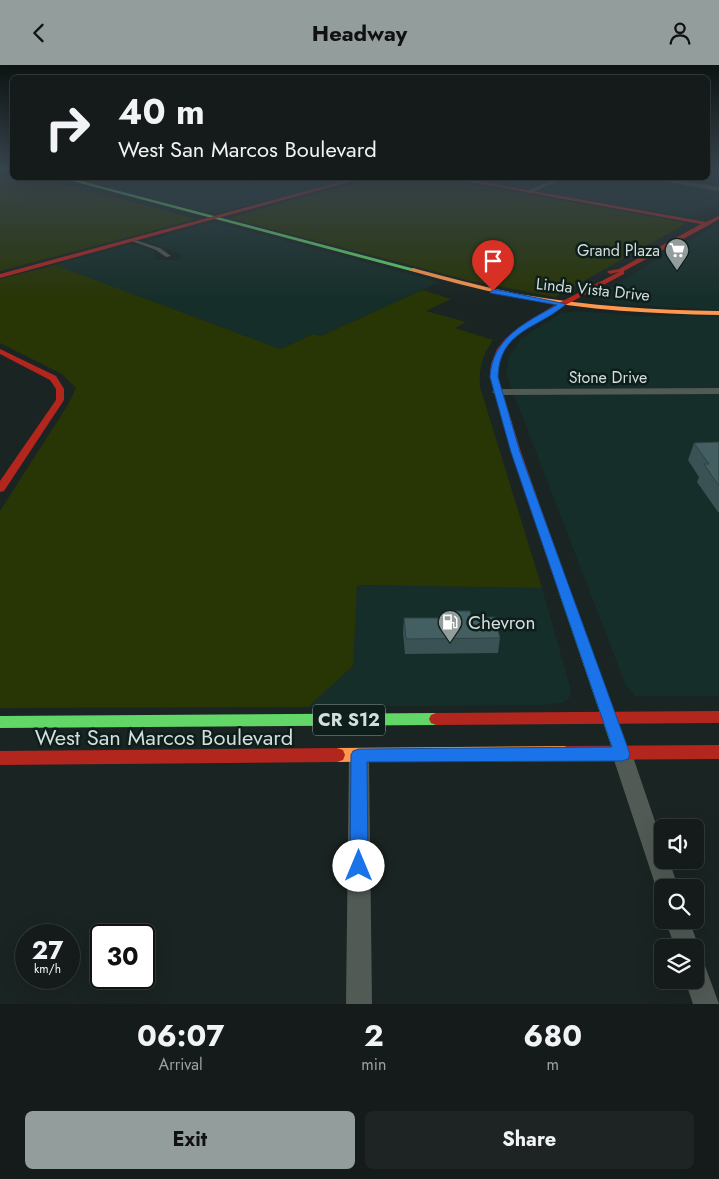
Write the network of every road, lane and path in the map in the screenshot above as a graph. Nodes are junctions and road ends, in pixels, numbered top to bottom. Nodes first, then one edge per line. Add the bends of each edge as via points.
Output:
1 (187, 212) edge
2 (240, 212) edge
3 (639, 212) edge
4 (716, 212) edge
5 (719, 217) edge
6 (214, 219) junction
7 (702, 223) junction
8 (134, 240) junction
9 (168, 256) dead end
10 (0, 276) edge
11 (563, 304) junction
12 (719, 313) edge
13 (0, 351) edge
14 (719, 391) edge
15 (497, 392) junction
16 (0, 489) edge
17 (719, 717) edge
18 (610, 718) junction
19 (0, 722) edge
20 (719, 752) edge
21 (622, 754) junction
22 (359, 755) junction
23 (0, 758) edge
24 (664, 879) edge
25 (701, 989) edge
26 (359, 1004) edge
27 (706, 1004) edge

1 - 6 main road, Linda Vista Drive
2 - 6 main road
3 - 7 main road
4 - 7 main road
5 - 7 main road
6 - 8 main road
6 - 11 main road, Linda Vista Drive via 493,291
7 - 11 main road via 621,270 622,273 597,283
8 - 9 street
8 - 10 main road
11 - 12 main road, Linda Vista Drive via 631,311
11 - 15 main road via 518,331 500,350 494,371
13 - 16 main road via 53,378 60,389 60,400
14 - 15 street, Stone Drive
15 - 18 main road
17 - 18 main road, West San Marcos Boulevard / CR S12
18 - 19 main road, West San Marcos Boulevard / CR S12
18 - 21 main road
20 - 21 main road, West San Marcos Boulevard / CR S12
21 - 22 main road, West San Marcos Boulevard / CR S12
21 - 24 street
22 - 23 main road, West San Marcos Boulevard / CR S12
22 - 26 street
25 - 27 street

